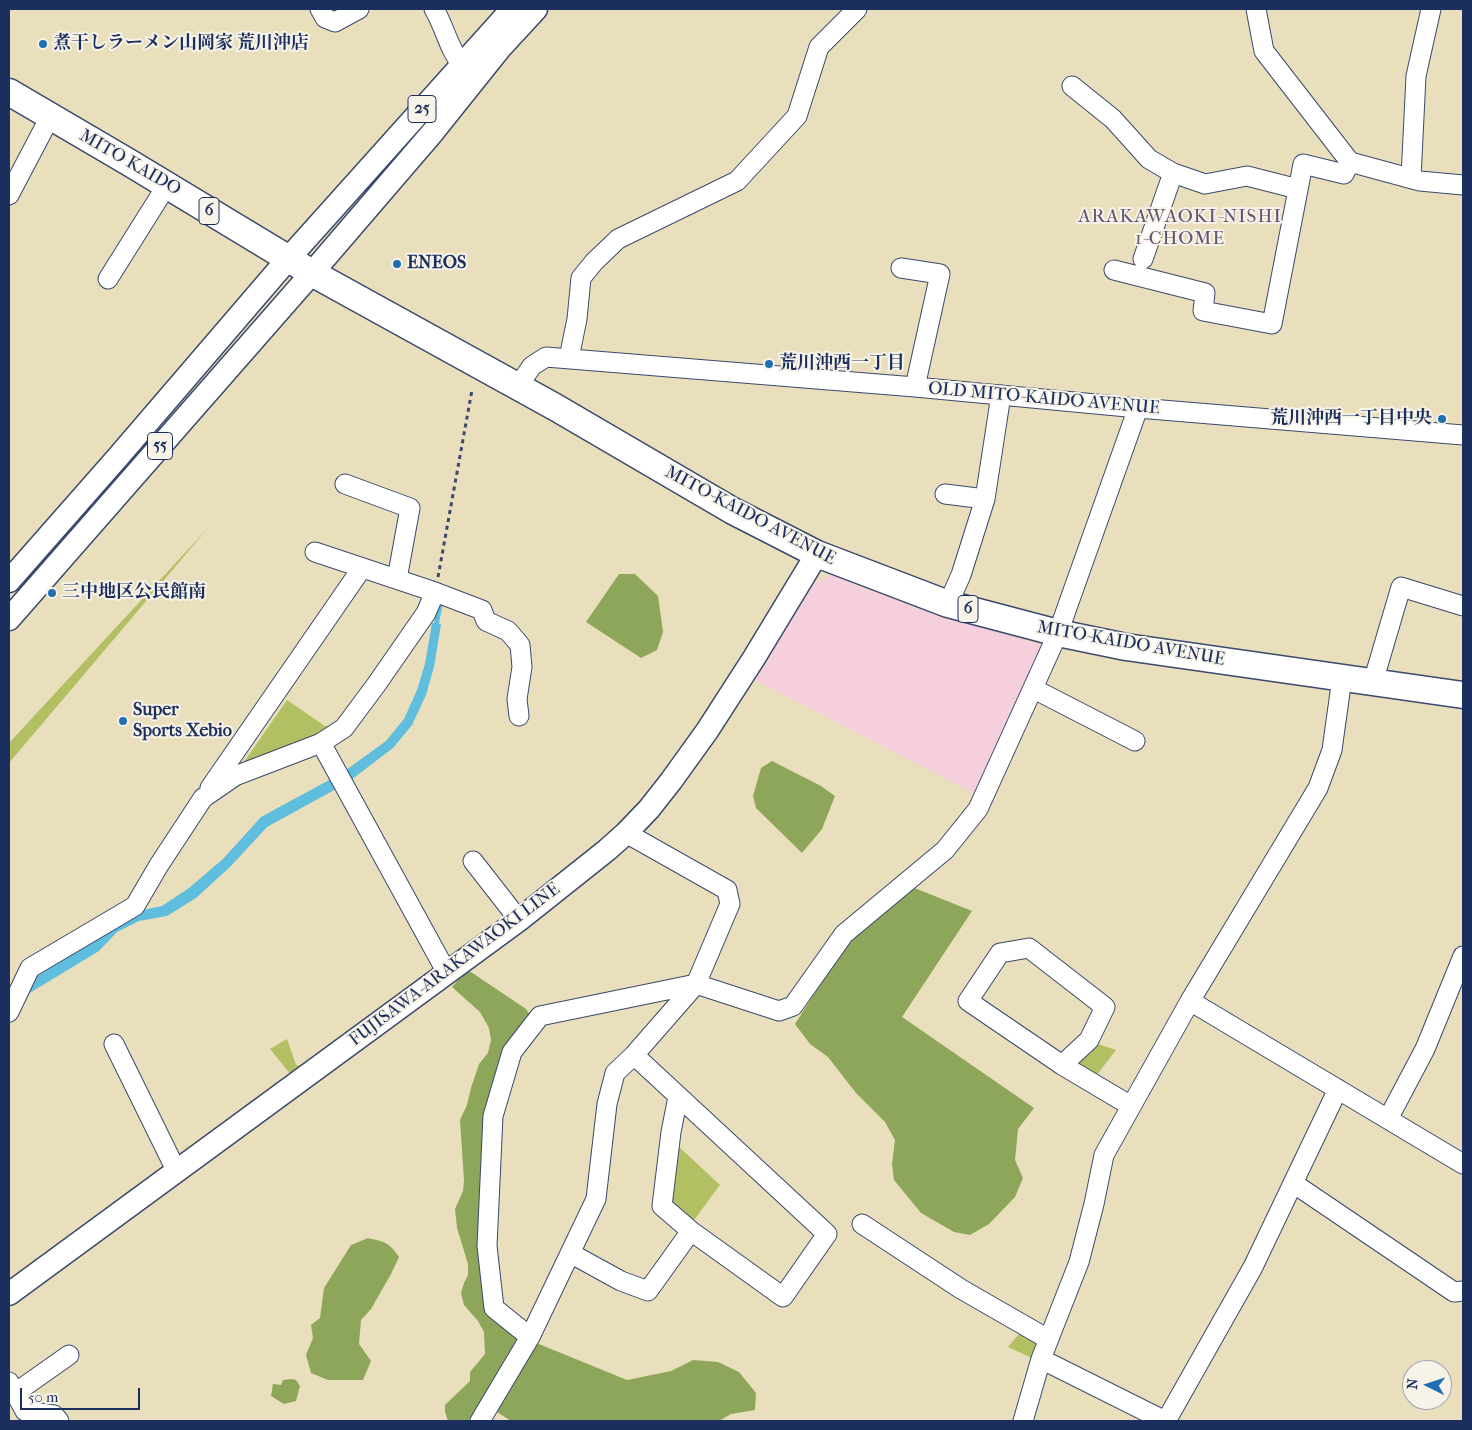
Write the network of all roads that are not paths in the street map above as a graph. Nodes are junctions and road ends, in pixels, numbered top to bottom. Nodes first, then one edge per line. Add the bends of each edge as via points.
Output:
1 (320, 9) edge
2 (359, 9) edge
3 (434, 9) edge
4 (512, 9) edge
5 (536, 9) edge
6 (857, 9) edge
7 (1256, 9) edge
8 (1430, 9) edge
9 (462, 65) junction
10 (1072, 86) dead end
11 (9, 92) edge
12 (50, 117) junction
13 (1350, 162) junction
14 (1173, 174) junction
15 (1410, 178) junction
16 (167, 185) junction
17 (1463, 185) edge
18 (1298, 189) junction
19 (9, 195) edge
20 (288, 259) junction
21 (1143, 259) dead end
22 (901, 268) dead end
23 (1114, 270) dead end
24 (312, 273) junction
25 (108, 279) dead end
26 (569, 358) junction
27 (518, 386) junction
28 (915, 387) junction
29 (1001, 395) junction
30 (1138, 408) junction
31 (1463, 435) edge
32 (344, 484) dead end
33 (945, 494) dead end
34 (985, 499) junction
35 (315, 552) dead end
36 (816, 554) junction
37 (362, 568) junction
38 (397, 579) junction
39 (9, 580) edge
40 (435, 592) junction
41 (948, 604) junction
42 (1463, 606) edge
43 (9, 619) edge
44 (1058, 633) junction
45 (1342, 678) junction
46 (1373, 682) junction
47 (1034, 689) junction
48 (1463, 695) edge
49 (519, 716) dead end
50 (1135, 741) dead end
51 (321, 743) junction
52 (204, 798) junction
53 (626, 833) junction
54 (473, 862) dead end
55 (519, 920) junction
56 (1463, 956) edge
57 (447, 973) junction
58 (696, 984) junction
59 (1190, 1001) junction
60 (9, 1012) edge
61 (114, 1044) dead end
62 (634, 1055) junction
63 (1062, 1065) junction
64 (1338, 1089) junction
65 (678, 1097) junction
66 (1131, 1106) junction
67 (1388, 1119) junction
68 (1463, 1164) edge
69 (177, 1172) junction
70 (1293, 1183) junction
71 (862, 1224) dead end
72 (691, 1231) junction
73 (570, 1253) junction
74 (1463, 1291) edge
75 (9, 1294) edge
76 (530, 1337) junction
77 (1048, 1340) junction
78 (69, 1355) dead end
79 (1041, 1360) junction
80 (12, 1387) edge
81 (59, 1421) edge
82 (480, 1421) edge
83 (1023, 1421) edge
84 (1165, 1421) edge

1 - 2 street via 325,18 335,22
3 - 9 street via 452,53
4 - 9 main road, 25
5 - 24 main road, 25
6 - 26 street via 820,47 796,116 737,181 618,239 594,262 582,278
7 - 13 street via 1264,51
8 - 15 street via 1416,76
9 - 20 main road, 25
10 - 14 street via 1113,119 1148,159
11 - 12 highway, 6
12 - 16 highway, MITO KAIDO / 6
12 - 19 street
13 - 15 street
13 - 18 street via 1344,174 1303,164
14 - 18 street via 1205,184 1247,176
14 - 21 street
15 - 17 street
16 - 20 highway, MITO KAIDO / 6
16 - 25 street
18 - 23 street via 1272,324 1203,311 1205,293
20 - 24 highway, MITO KAIDO / 6
20 - 39 main road, 55
22 - 28 street via 940,274
24 - 27 highway, MITO-KAIDO AVENUE / 6
24 - 43 main road, 55
26 - 27 street, OLD MITO-KAIDO AVENUE via 546,356 532,366
26 - 28 street, OLD MITO-KAIDO AVENUE
27 - 36 highway, MITO-KAIDO AVENUE / 6 via 726,507
28 - 29 street, OLD MITO-KAIDO AVENUE
29 - 30 street, OLD MITO-KAIDO AVENUE
29 - 34 street
30 - 31 street, OLD MITO-KAIDO AVENUE
30 - 44 street
32 - 38 street via 410,508
33 - 34 street
34 - 41 street via 961,575
35 - 37 street
36 - 41 highway, MITO-KAIDO AVENUE / 6
36 - 53 main road, FUJISAWA-ARAKAWAOKI LINE via 707,731 649,809
37 - 38 street
37 - 52 street
38 - 40 street
40 - 49 street via 482,610 486,621 508,631 520,645
40 - 51 street via 426,613 344,728
41 - 44 highway, MITO-KAIDO AVENUE / 6
42 - 46 street via 1401,587
44 - 45 highway, MITO-KAIDO AVENUE / 6 via 1126,647
44 - 47 street
45 - 46 highway, MITO-KAIDO AVENUE / 6
45 - 59 street via 1332,750 1318,788
46 - 48 highway, MITO-KAIDO AVENUE / 6
47 - 50 street
47 - 58 street via 978,809 945,850 844,934 793,1006 779,1012
51 - 52 street via 235,776
51 - 57 street
52 - 60 street via 135,906 30,968
53 - 55 main road, FUJISAWA-ARAKAWAOKI LINE
53 - 58 street via 728,890 730,904
54 - 55 street
55 - 57 main road, FUJISAWA-ARAKAWAOKI LINE
56 - 67 street via 1425,1049
57 - 69 main road, FUJISAWA-ARAKAWAOKI LINE
58 - 62 street
58 - 76 street via 540,1016 512,1052 493,1116 488,1246 494,1308
59 - 64 street
59 - 66 street
61 - 69 street
62 - 65 street
62 - 73 street via 615,1073 596,1199
63 - 63 street via 968,1001 1000,953 1029,948 1105,1008 1088,1040
63 - 66 street
64 - 67 street
64 - 70 street
65 - 72 street via 662,1206
65 - 72 street via 827,1234 783,1297
66 - 77 street via 1104,1155 1079,1262
67 - 68 street
69 - 75 main road, FUJISAWA-ARAKAWAOKI LINE
70 - 74 street via 1454,1292
70 - 84 street via 1253,1267
71 - 77 street via 961,1289
72 - 73 street via 648,1291 621,1281
73 - 76 street
76 - 82 street
77 - 79 street
78 - 80 street
79 - 83 street
79 - 84 street
80 - 81 street via 25,1411 54,1415

